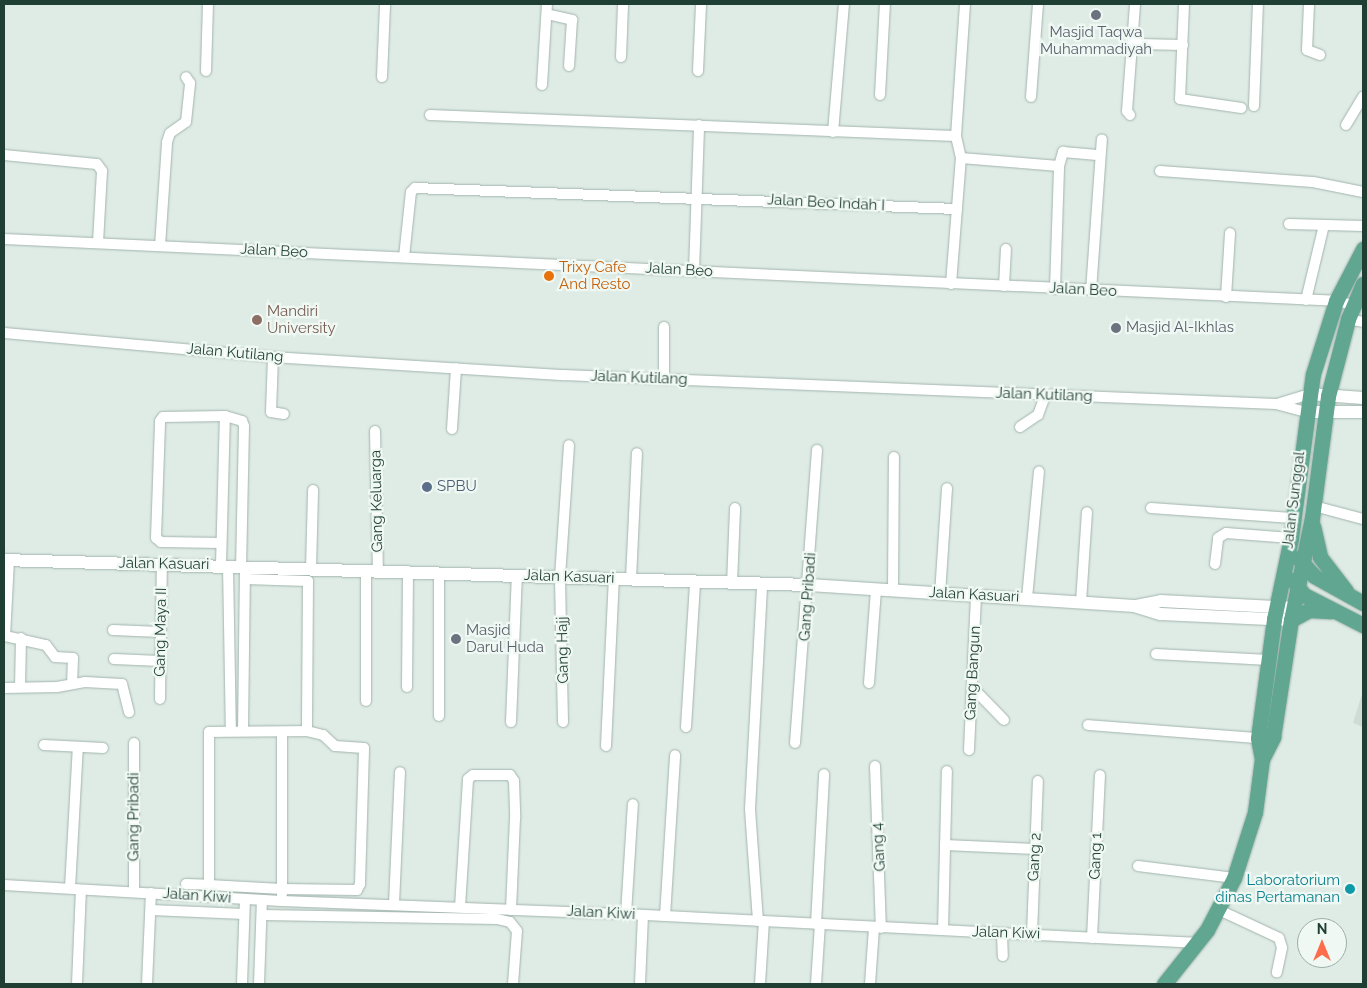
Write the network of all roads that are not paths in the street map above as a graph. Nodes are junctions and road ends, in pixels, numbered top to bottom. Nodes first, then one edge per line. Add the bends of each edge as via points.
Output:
1 (208, 4) edge
2 (385, 4) edge
3 (547, 4) edge
4 (551, 4) edge
5 (623, 4) edge
6 (700, 4) edge
7 (844, 4) edge
8 (886, 4) edge
9 (965, 4) edge
10 (1038, 4) edge
11 (1135, 4) edge
12 (1184, 4) edge
13 (1258, 4) edge
14 (1309, 4) edge
15 (550, 15) junction
16 (1138, 44) dead end
17 (1183, 45) junction
18 (548, 53) dead end
19 (1320, 55) dead end
20 (621, 58) dead end
21 (569, 66) dead end
22 (206, 71) dead end
23 (698, 71) dead end
24 (382, 76) dead end
25 (186, 77) dead end
26 (542, 85) dead end
27 (880, 95) dead end
28 (1031, 97) dead end
29 (1363, 97) edge
30 (1254, 106) dead end
31 (1241, 108) dead end
32 (430, 115) dead end
33 (1130, 115) dead end
34 (699, 125) junction
35 (1346, 126) dead end
36 (833, 132) junction
37 (956, 136) junction
38 (1102, 139) dead end
39 (4, 155) edge
40 (1100, 155) junction
41 (961, 158) junction
42 (1059, 166) junction
43 (1160, 171) dead end
44 (1363, 192) edge
45 (696, 197) junction
46 (957, 209) junction
47 (1289, 224) dead end
48 (1324, 225) junction
49 (1363, 226) edge
50 (1230, 233) dead end
51 (4, 239) edge
52 (98, 242) junction
53 (160, 246) junction
54 (1006, 249) dead end
55 (1363, 249) edge
56 (404, 257) junction
57 (694, 271) junction
58 (951, 284) junction
59 (1004, 286) junction
60 (1363, 287) edge
61 (1055, 289) junction
62 (1091, 291) junction
63 (1226, 297) junction
64 (1306, 300) junction
65 (1336, 301) junction
66 (1350, 312) junction
67 (1363, 322) edge
68 (664, 327) dead end
69 (4, 333) edge
70 (273, 357) junction
71 (456, 368) junction
72 (664, 379) junction
73 (1309, 394) junction
74 (1045, 396) junction
75 (1328, 396) junction
76 (1363, 398) edge
77 (1276, 404) junction
78 (1306, 412) junction
79 (1363, 412) edge
80 (1325, 413) junction
81 (284, 414) dead end
82 (225, 416) junction
83 (1020, 428) dead end
84 (452, 430) dead end
85 (375, 431) dead end
86 (569, 445) dead end
87 (817, 450) dead end
88 (637, 453) dead end
89 (894, 457) dead end
90 (1039, 472) dead end
91 (947, 488) dead end
92 (313, 490) dead end
93 (735, 508) dead end
94 (1151, 508) dead end
95 (1087, 512) dead end
96 (1313, 512) junction
97 (1292, 518) junction
98 (1363, 519) edge
99 (1290, 541) junction
100 (221, 543) junction
101 (6, 560) edge
102 (1302, 563) junction
103 (162, 564) junction
104 (1215, 564) dead end
105 (234, 566) junction
106 (1285, 566) junction
107 (311, 569) junction
108 (372, 571) junction
109 (408, 571) junction
110 (439, 572) junction
111 (517, 574) junction
112 (560, 577) junction
113 (614, 579) junction
114 (631, 579) junction
115 (245, 580) junction
116 (695, 583) junction
117 (732, 584) junction
118 (762, 585) junction
119 (809, 585) junction
120 (1297, 588) junction
121 (876, 590) junction
122 (893, 590) junction
123 (940, 594) junction
124 (976, 596) junction
125 (1027, 598) junction
126 (1358, 600) edge
127 (1080, 602) junction
128 (1275, 612) junction
129 (1335, 612) junction
130 (1292, 614) junction
131 (1363, 626) edge
132 (113, 630) dead end
133 (160, 632) junction
134 (21, 638) junction
135 (1156, 654) dead end
136 (114, 659) dead end
137 (1269, 660) junction
138 (160, 661) junction
139 (869, 682) dead end
140 (72, 684) junction
141 (407, 687) dead end
142 (972, 687) junction
143 (4, 688) edge
144 (20, 688) junction
145 (160, 699) dead end
146 (366, 701) dead end
147 (129, 712) dead end
148 (438, 716) dead end
149 (1004, 720) dead end
150 (511, 722) dead end
151 (563, 722) dead end
152 (1088, 725) dead end
153 (686, 727) dead end
154 (231, 731) junction
155 (307, 731) junction
156 (243, 732) junction
157 (282, 733) junction
158 (1258, 738) junction
159 (134, 743) dead end
160 (795, 743) dead end
161 (44, 745) dead end
162 (606, 746) dead end
163 (78, 747) junction
164 (103, 748) dead end
165 (968, 750) dead end
166 (675, 755) dead end
167 (1262, 759) junction
168 (875, 766) dead end
169 (947, 771) dead end
170 (400, 772) dead end
171 (824, 774) dead end
172 (1100, 775) dead end
173 (1038, 781) dead end
174 (633, 804) dead end
175 (945, 845) junction
176 (1035, 849) junction
177 (1138, 866) dead end
178 (1234, 878) junction
179 (186, 884) dead end
180 (4, 885) edge
181 (209, 886) junction
182 (70, 888) junction
183 (282, 889) junction
184 (81, 890) junction
185 (134, 892) junction
186 (152, 893) junction
187 (208, 897) junction
188 (245, 899) junction
189 (262, 900) junction
190 (282, 901) junction
191 (394, 904) junction
192 (460, 907) junction
193 (1217, 909) junction
194 (151, 910) junction
195 (511, 910) junction
196 (244, 914) junction
197 (626, 914) junction
198 (262, 915) junction
199 (643, 915) junction
200 (665, 916) junction
201 (761, 921) junction
202 (818, 924) junction
203 (878, 928) junction
204 (944, 930) junction
205 (1002, 933) junction
206 (1032, 934) junction
207 (1092, 938) junction
208 (1199, 943) junction
209 (1003, 956) dead end
210 (1277, 972) dead end
211 (1170, 981) edge
212 (77, 984) edge
213 (147, 984) edge
214 (242, 984) edge
215 (259, 984) edge
216 (513, 984) edge
217 (640, 984) edge
218 (760, 984) edge
219 (816, 984) edge
220 (870, 984) edge

1 - 22 street
2 - 24 street
3 - 26 street
4 - 15 street
5 - 20 street
6 - 23 street
7 - 36 street
8 - 27 street
9 - 37 street
10 - 28 street
11 - 33 street via 1127,111
12 - 17 street
13 - 30 street
14 - 19 street via 1307,50
15 - 18 street
15 - 21 street via 572,20
16 - 17 street
17 - 31 street via 1180,99
25 - 53 street via 190,83 186,122 170,133 167,142
29 - 35 street
32 - 34 street
34 - 36 street
34 - 45 street
36 - 37 street
37 - 41 street
38 - 40 street
39 - 52 street via 97,164 102,171
40 - 42 street via 1063,152
40 - 62 street
41 - 42 street
41 - 46 street
42 - 61 street
43 - 44 street via 1313,182
45 - 46 street, Jalan Beo Indah I
45 - 56 street, Jalan Beo Indah I via 414,188
45 - 57 street
46 - 58 street
47 - 48 street
48 - 49 street
48 - 64 street
50 - 63 street
51 - 52 street, Jalan Beo
52 - 53 street, Jalan Beo
53 - 56 street, Jalan Beo
54 - 59 street
55 - 65 main road, Jalan Sunggal
56 - 57 street, Jalan Beo
57 - 58 street, Jalan Beo
58 - 59 street, Jalan Beo
59 - 61 street, Jalan Beo
60 - 66 main road, Jalan Sunggal
61 - 62 street, Jalan Beo
62 - 63 street, Jalan Beo
63 - 64 street, Jalan Beo
64 - 65 street, Jalan Beo
65 - 66 street, Jalan Beo
65 - 73 main road, Jalan Sunggal
66 - 67 street, Jalan Beo
66 - 75 main road, Jalan Sunggal
68 - 72 street
69 - 70 street, Jalan Kutilang
70 - 71 street, Jalan Kutilang
70 - 81 street via 271,412
71 - 72 street, Jalan Kutilang
71 - 84 street
72 - 74 street, Jalan Kutilang
73 - 75 street
73 - 77 street, Jalan Kutilang
73 - 78 main road, Jalan Sunggal
74 - 77 street, Jalan Kutilang
74 - 83 street via 1038,415
75 - 76 street
75 - 80 main road, Jalan Sunggal
77 - 78 street, Jalan Kutilang
78 - 80 street
78 - 97 main road, Jalan Sunggal
79 - 80 street
80 - 96 main road, Jalan Sunggal
82 - 100 street
82 - 100 street via 161,419 156,536 161,542
82 - 105 street via 239,418 244,426
85 - 108 street, Gang Keluarga
86 - 112 street, Gang Hajj
87 - 119 street, Gang Pribadi
88 - 114 street
89 - 122 street
90 - 125 street
91 - 123 street
92 - 107 street
93 - 117 street
94 - 97 street
95 - 127 street
96 - 98 street
96 - 102 main road, Jalan Sunggal
96 - 126 main road via 1320,556
97 - 99 main road, Jalan Sunggal
99 - 102 main road
99 - 104 street via 1226,532 1218,538
99 - 106 main road, Jalan Sunggal
100 - 105 street
101 - 103 street, Jalan Kasuari
101 - 134 street via 5,636
102 - 120 main road, Jalan Sunggal
102 - 126 main road via 1314,576
103 - 105 street, Jalan Kasuari
103 - 133 street, Gang Maya II
105 - 107 street, Jalan Kasuari
105 - 115 street
105 - 154 street
106 - 120 main road
106 - 128 main road, Jalan Sunggal
107 - 108 street, Jalan Kasuari
108 - 109 street, Jalan Kasuari
108 - 146 street, Gang Keluarga
109 - 110 street, Jalan Kasuari
109 - 141 street
110 - 111 street, Jalan Kasuari
110 - 148 street
111 - 112 street, Jalan Kasuari
111 - 150 street
112 - 113 street, Jalan Kasuari
112 - 151 street, Gang Hajj
113 - 114 street, Jalan Kasuari
113 - 162 street
114 - 116 street, Jalan Kasuari
115 - 155 street via 308,581
115 - 156 street
116 - 117 street, Jalan Kasuari
116 - 153 street
117 - 118 street, Jalan Kasuari
118 - 119 street, Jalan Kasuari
118 - 201 street via 750,809
119 - 121 street, Jalan Kasuari
119 - 160 street, Gang Pribadi
120 - 129 main road
120 - 130 main road, Jalan Sunggal
121 - 122 street, Jalan Kasuari
121 - 139 street
122 - 123 street, Jalan Kasuari
123 - 124 street, Jalan Kasuari
124 - 125 street, Jalan Kasuari
124 - 142 street, Gang Bangun
125 - 127 street, Jalan Kasuari
127 - 128 street, Jalan Kasuari via 1134,606 1161,614
128 - 130 street, Jalan Kasuari
128 - 137 main road, Jalan Sunggal
129 - 130 main road via 1309,610
129 - 131 main road
130 - 167 main road, Jalan Sunggal via 1273,737
132 - 133 street
133 - 138 street, Gang Maya II
134 - 140 street via 46,645 55,657 73,658
134 - 144 street
135 - 137 street
136 - 138 street
137 - 158 main road, Jalan Sunggal
138 - 145 street, Gang Maya II
140 - 144 street
140 - 147 street via 124,684
142 - 149 street
142 - 165 street, Gang Bangun
143 - 144 street
152 - 158 street
154 - 156 street
154 - 181 street via 209,732
155 - 157 street
155 - 183 street via 323,735 335,746 364,748 360,884 352,891
156 - 157 street
157 - 183 street
158 - 167 main road, Jalan Sunggal
159 - 185 street, Gang Pribadi
161 - 163 street
163 - 164 street
163 - 182 street
166 - 200 street
167 - 178 main road, Jalan Sunggal via 1255,812
168 - 203 street, Gang 4
169 - 175 street
170 - 191 street
171 - 202 street
172 - 207 street, Gang 1
173 - 176 street, Gang 2
174 - 197 street
175 - 176 street
175 - 204 street
176 - 206 street, Gang 2
177 - 178 street
178 - 193 main road, Jalan Sunggal
179 - 181 street
180 - 182 street, Jalan Kiwi
181 - 183 street
181 - 187 street
182 - 184 street, Jalan Kiwi
183 - 190 street
184 - 185 street, Jalan Kiwi
184 - 212 street
185 - 186 street, Jalan Kiwi
186 - 187 street, Jalan Kiwi
186 - 194 street
187 - 188 street, Jalan Kiwi
188 - 189 street, Jalan Kiwi
188 - 196 street
189 - 190 street, Jalan Kiwi
189 - 198 street
190 - 191 street, Jalan Kiwi
191 - 192 street, Jalan Kiwi
192 - 195 street, Jalan Kiwi
192 - 195 street via 468,779 473,775 510,776 514,781 515,818
193 - 208 main road, Jalan Sunggal
193 - 210 street via 1279,938 1282,948
194 - 196 street
194 - 213 street
195 - 197 street, Jalan Kiwi
196 - 214 street
197 - 199 street, Jalan Kiwi
198 - 215 street
198 - 216 street via 498,919 510,922 517,931
199 - 200 street, Jalan Kiwi
199 - 217 street
200 - 201 street, Jalan Kiwi
201 - 202 street, Jalan Kiwi
201 - 218 street
202 - 203 street, Jalan Kiwi
202 - 219 street
203 - 204 street, Jalan Kiwi
203 - 220 street, Gang 4
204 - 205 street, Jalan Kiwi
205 - 206 street, Jalan Kiwi
205 - 209 street
206 - 207 street, Jalan Kiwi
207 - 208 street, Jalan Kiwi
208 - 211 main road, Jalan Sunggal

